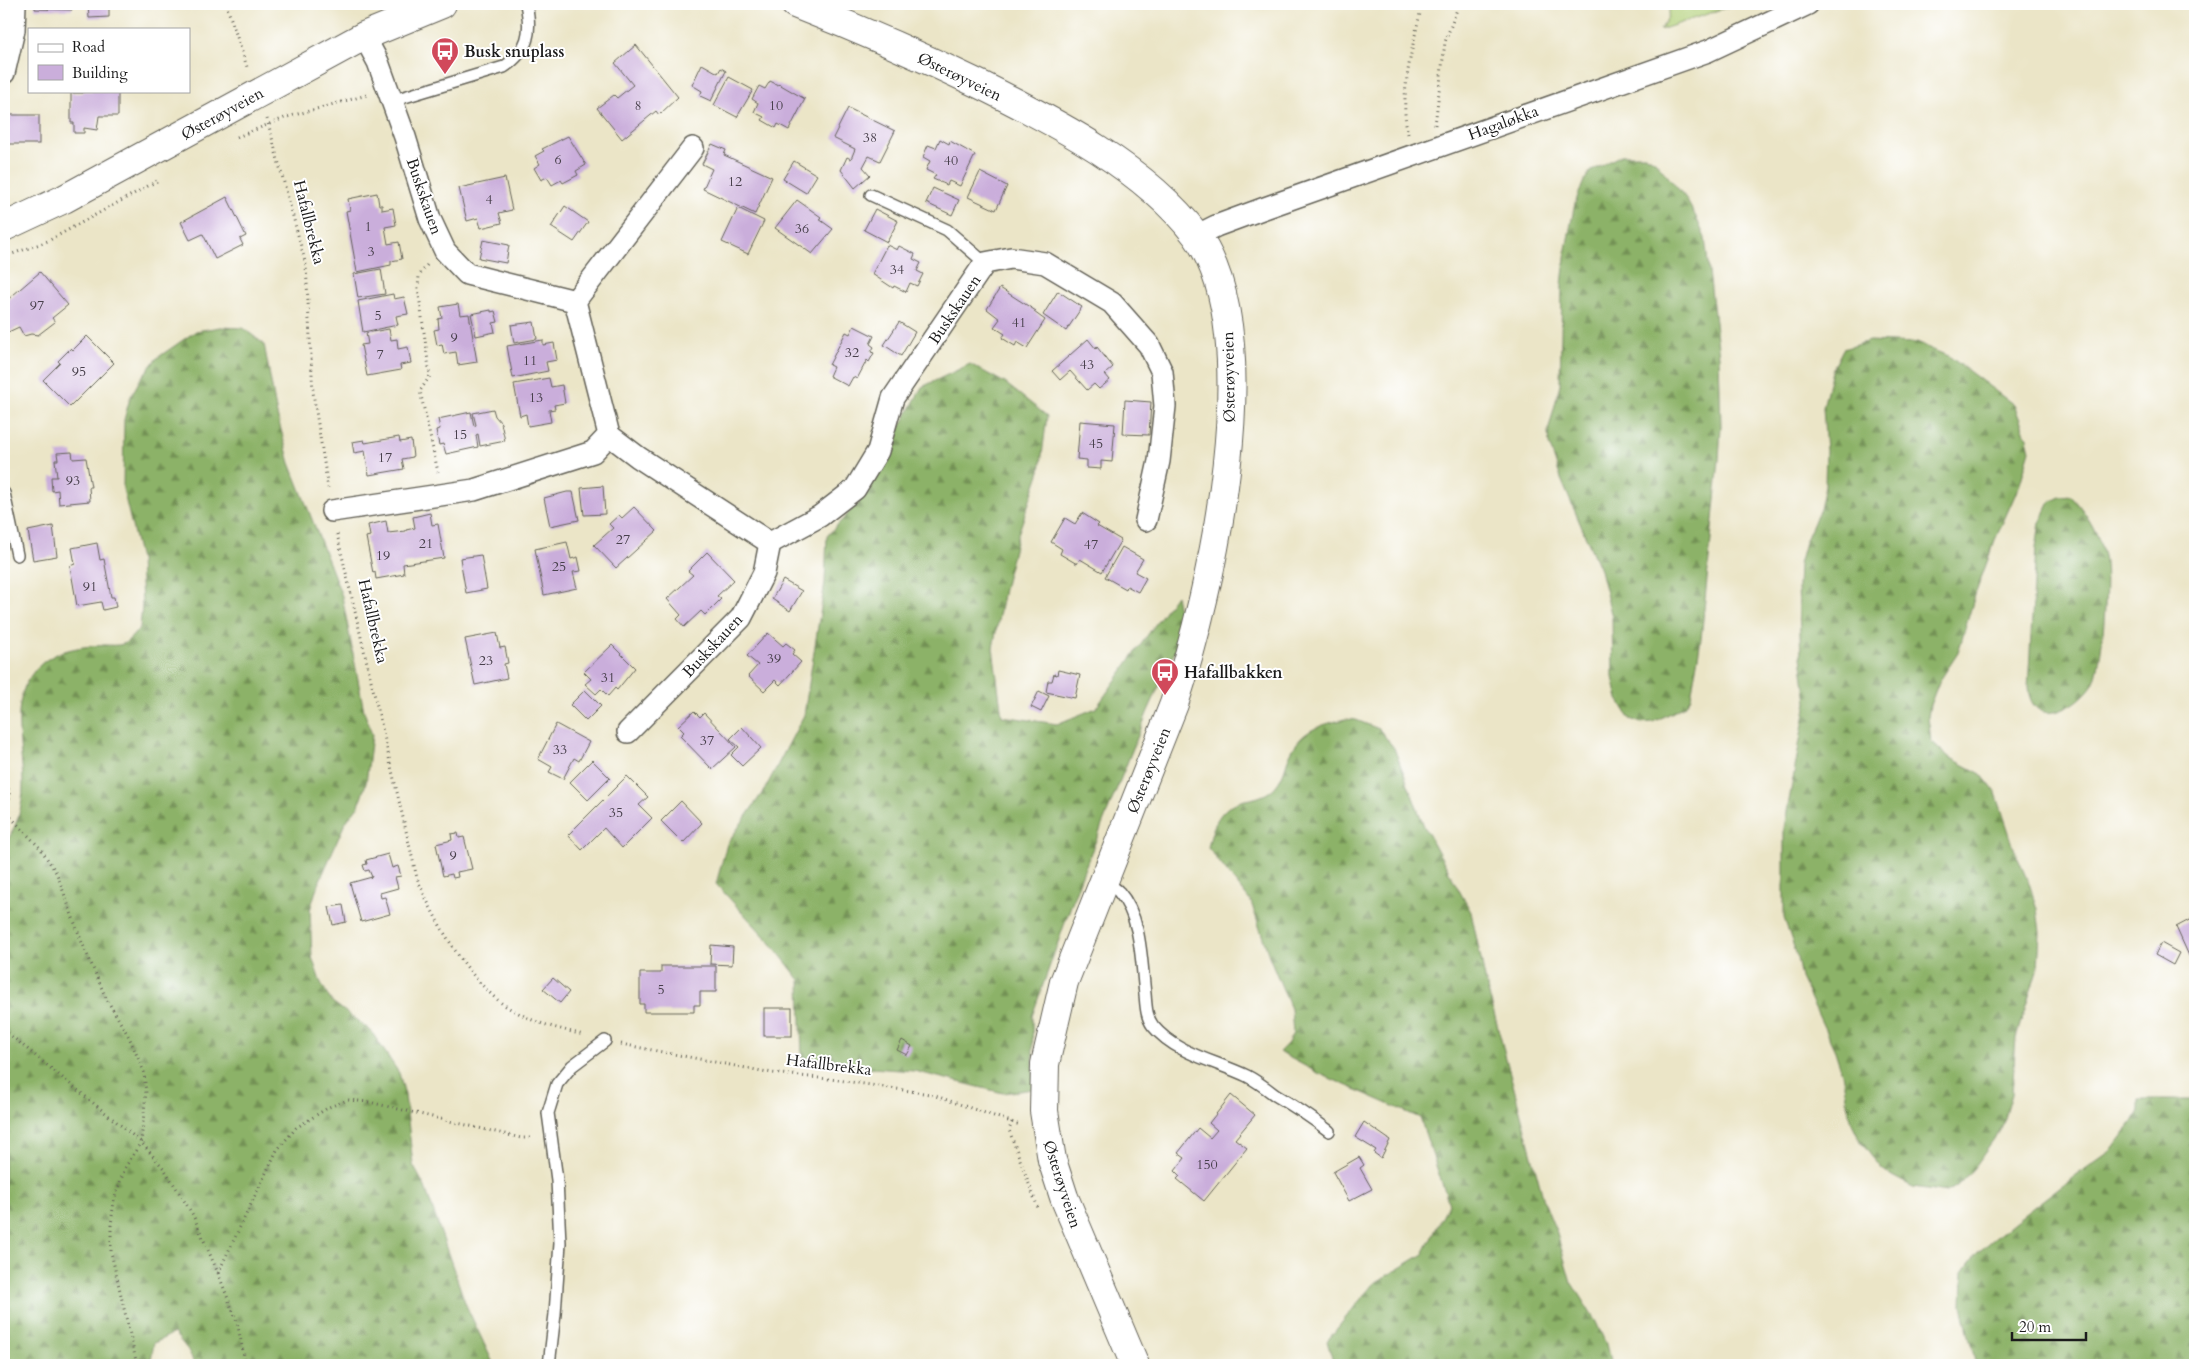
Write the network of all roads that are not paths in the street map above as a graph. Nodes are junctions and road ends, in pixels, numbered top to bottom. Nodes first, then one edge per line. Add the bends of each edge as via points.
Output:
1 (15, 4) edge
2 (442, 4) edge
3 (526, 4) edge
4 (795, 4) edge
5 (1808, 4) edge
6 (364, 36) junction
7 (4, 73) edge
8 (390, 95) junction
9 (693, 148) dead end
10 (871, 194) dead end
11 (4, 227) edge
12 (1196, 236) junction
13 (985, 263) junction
14 (575, 300) junction
15 (609, 435) junction
16 (4, 493) edge
17 (332, 511) road end
18 (1146, 520) dead end
19 (770, 543) junction
20 (17, 555) dead end
21 (628, 732) dead end
22 (1103, 882) junction
23 (605, 1041) road end
24 (1329, 1130) dead end
25 (549, 1365) edge
26 (1135, 1365) edge

1 - 7 street via 14,30
2 - 6 main road, Østerøyveien
3 - 8 lane via 530,22 526,44 517,58 504,67
4 - 12 main road, Østerøyveien via 946,68 1068,131 1157,194
5 - 12 street, Hagaløkka via 1708,50 1216,226
6 - 8 street, Buskskauen
6 - 11 main road, Østerøyveien via 64,199
8 - 14 street, Buskskauen via 430,219 445,251 467,274
9 - 14 street
10 - 13 lane via 947,230
12 - 22 main road, Østerøyveien via 1207,254 1226,304 1231,351 1230,420 1221,506 1188,664 1156,754
13 - 18 street, Buskskauen via 1011,258 1046,263 1112,303 1149,345 1162,372 1165,406 1159,461
13 - 19 street, Buskskauen via 893,398 878,451 855,489 820,516
14 - 15 street
15 - 17 street via 593,452 474,490
15 - 19 street
16 - 20 lane
19 - 21 street, Buskskauen via 764,573 741,618
22 - 24 lane via 1118,890 1134,917 1146,1013 1152,1025 1163,1036 1190,1052 1255,1080
22 - 26 main road, Østerøyveien via 1064,982 1052,1027 1044,1092 1045,1128 1064,1197
23 - 25 lane via 572,1066 557,1084 548,1113 557,1180 560,1243

